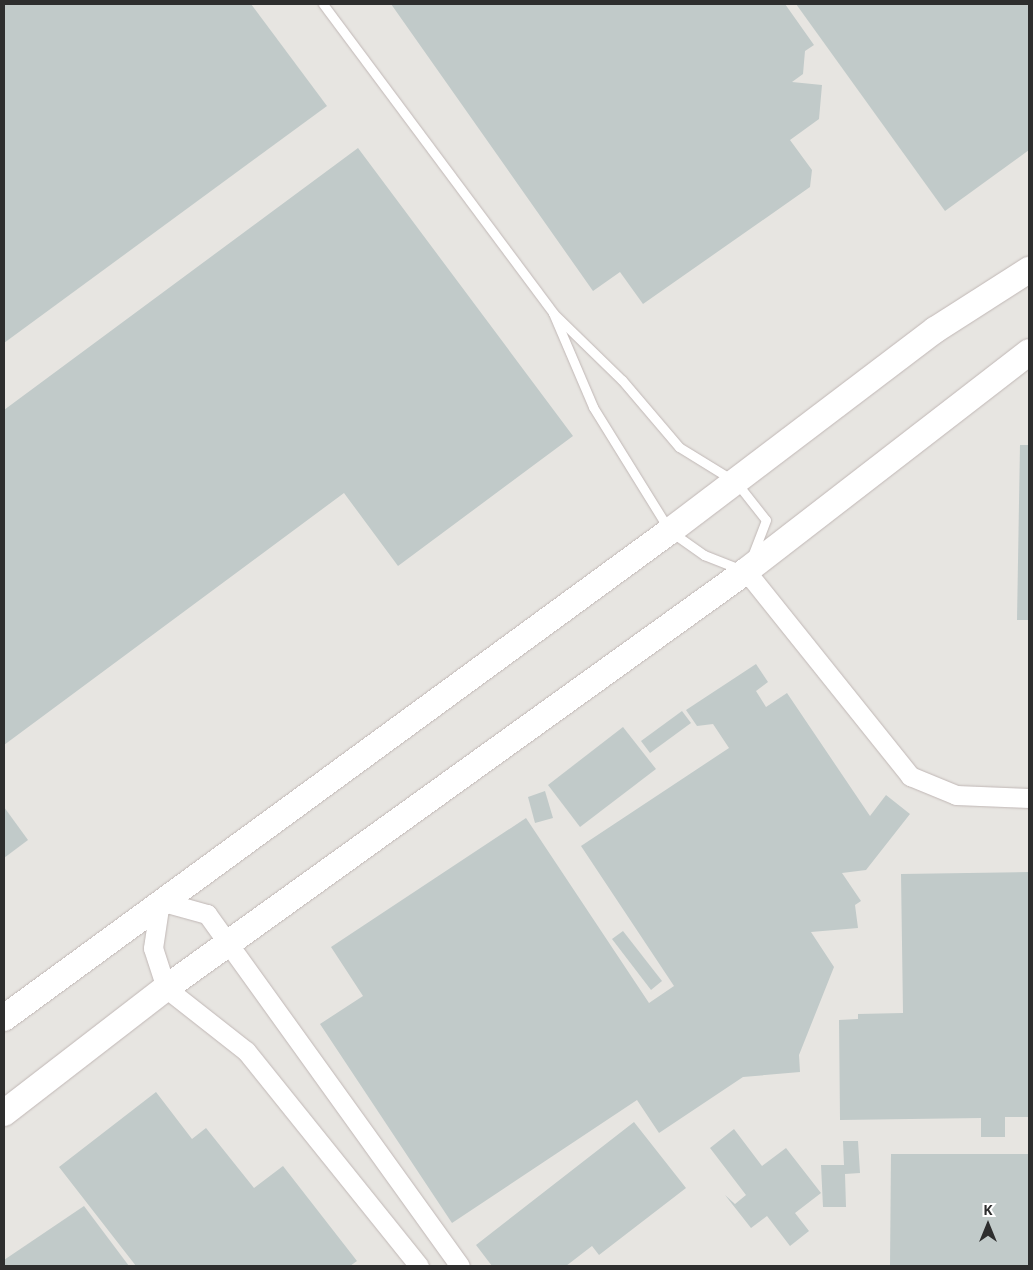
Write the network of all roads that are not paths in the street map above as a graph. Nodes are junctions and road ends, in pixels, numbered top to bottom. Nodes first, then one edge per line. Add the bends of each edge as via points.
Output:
1 (323, 4) edge
2 (1029, 270) edge
3 (553, 313) junction
4 (1029, 352) edge
5 (736, 482) junction
6 (670, 531) junction
7 (746, 572) junction
8 (1029, 798) edge
9 (160, 901) junction
10 (230, 944) junction
11 (166, 988) junction
12 (4, 1018) edge
13 (4, 1113) edge
14 (419, 1266) edge
15 (460, 1266) edge

1 - 3 lane
2 - 5 street via 935,330
3 - 5 lane via 622,380 680,446
3 - 6 lane via 593,407
4 - 7 street
5 - 6 street
5 - 7 lane via 766,520
6 - 7 lane via 704,555
6 - 9 street
7 - 8 street via 910,776 956,795
7 - 10 street via 631,651
9 - 10 street via 207,914
9 - 11 street via 153,948
9 - 12 street
10 - 11 street
10 - 15 street
11 - 13 street
11 - 14 street via 246,1050

